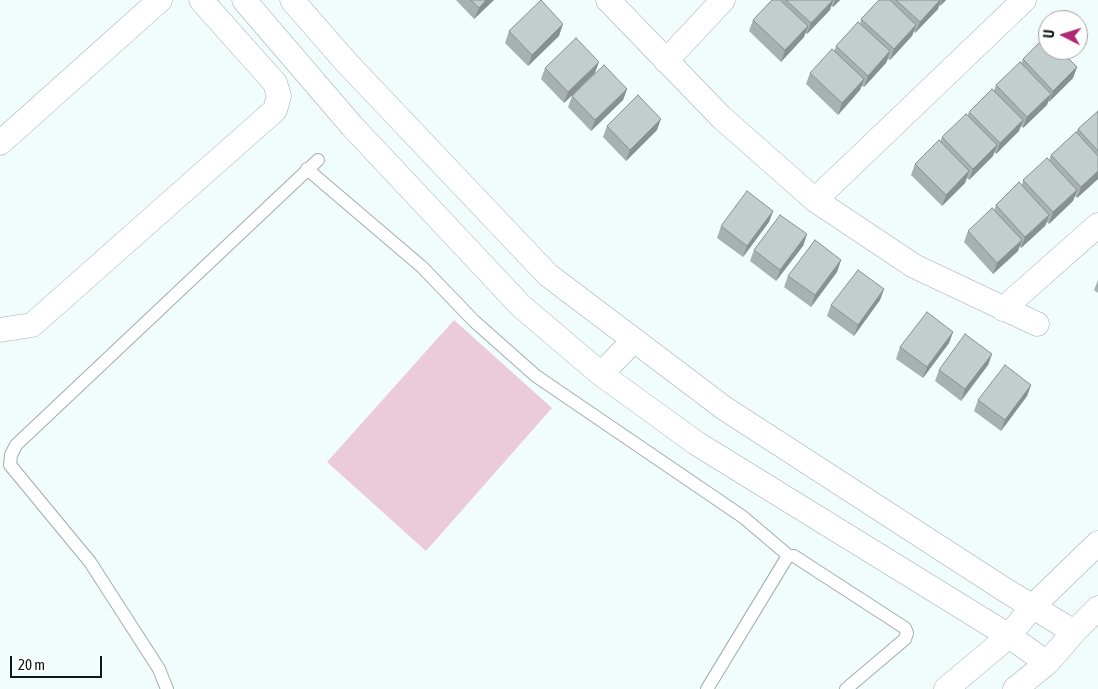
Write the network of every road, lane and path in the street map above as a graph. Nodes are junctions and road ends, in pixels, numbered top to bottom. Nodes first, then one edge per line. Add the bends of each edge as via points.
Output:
1 (160, 0) edge
2 (201, 0) edge
3 (244, 0) edge
4 (292, 0) edge
5 (608, 0) edge
6 (723, 0) edge
7 (1024, 0) edge
8 (666, 61) junction
9 (0, 143) edge
10 (318, 160) dead end
11 (307, 170) junction
12 (815, 200) junction
13 (1098, 225) edge
14 (1003, 309) junction
15 (1037, 324) dead end
16 (0, 330) edge
17 (634, 340) junction
18 (601, 374) junction
19 (1098, 543) edge
20 (789, 556) junction
21 (1032, 607) junction
22 (1098, 608) edge
23 (1074, 632) junction
24 (1009, 636) junction
25 (1047, 663) junction
26 (167, 689) edge
27 (708, 689) edge
28 (846, 689) edge
29 (946, 689) edge
30 (1015, 689) edge

1 - 9 street
2 - 16 street via 275,83 279,96 275,110 32,325
3 - 18 street via 352,126 515,299
4 - 17 street via 346,62 548,276
5 - 8 street
6 - 8 street
7 - 12 street
8 - 12 street via 720,117
10 - 11 lane
11 - 20 lane via 422,268 474,321 536,376 743,517
11 - 26 lane via 16,445 11,455 10,465 90,562 159,669
12 - 14 street via 914,266
13 - 14 street
14 - 15 street
17 - 18 street
17 - 21 street via 724,408
18 - 24 street via 696,443
19 - 21 street
20 - 27 lane
20 - 28 lane via 794,556 905,628 905,639
21 - 23 street
21 - 24 street
22 - 23 street
23 - 25 street
24 - 25 street
24 - 29 street
25 - 30 street

